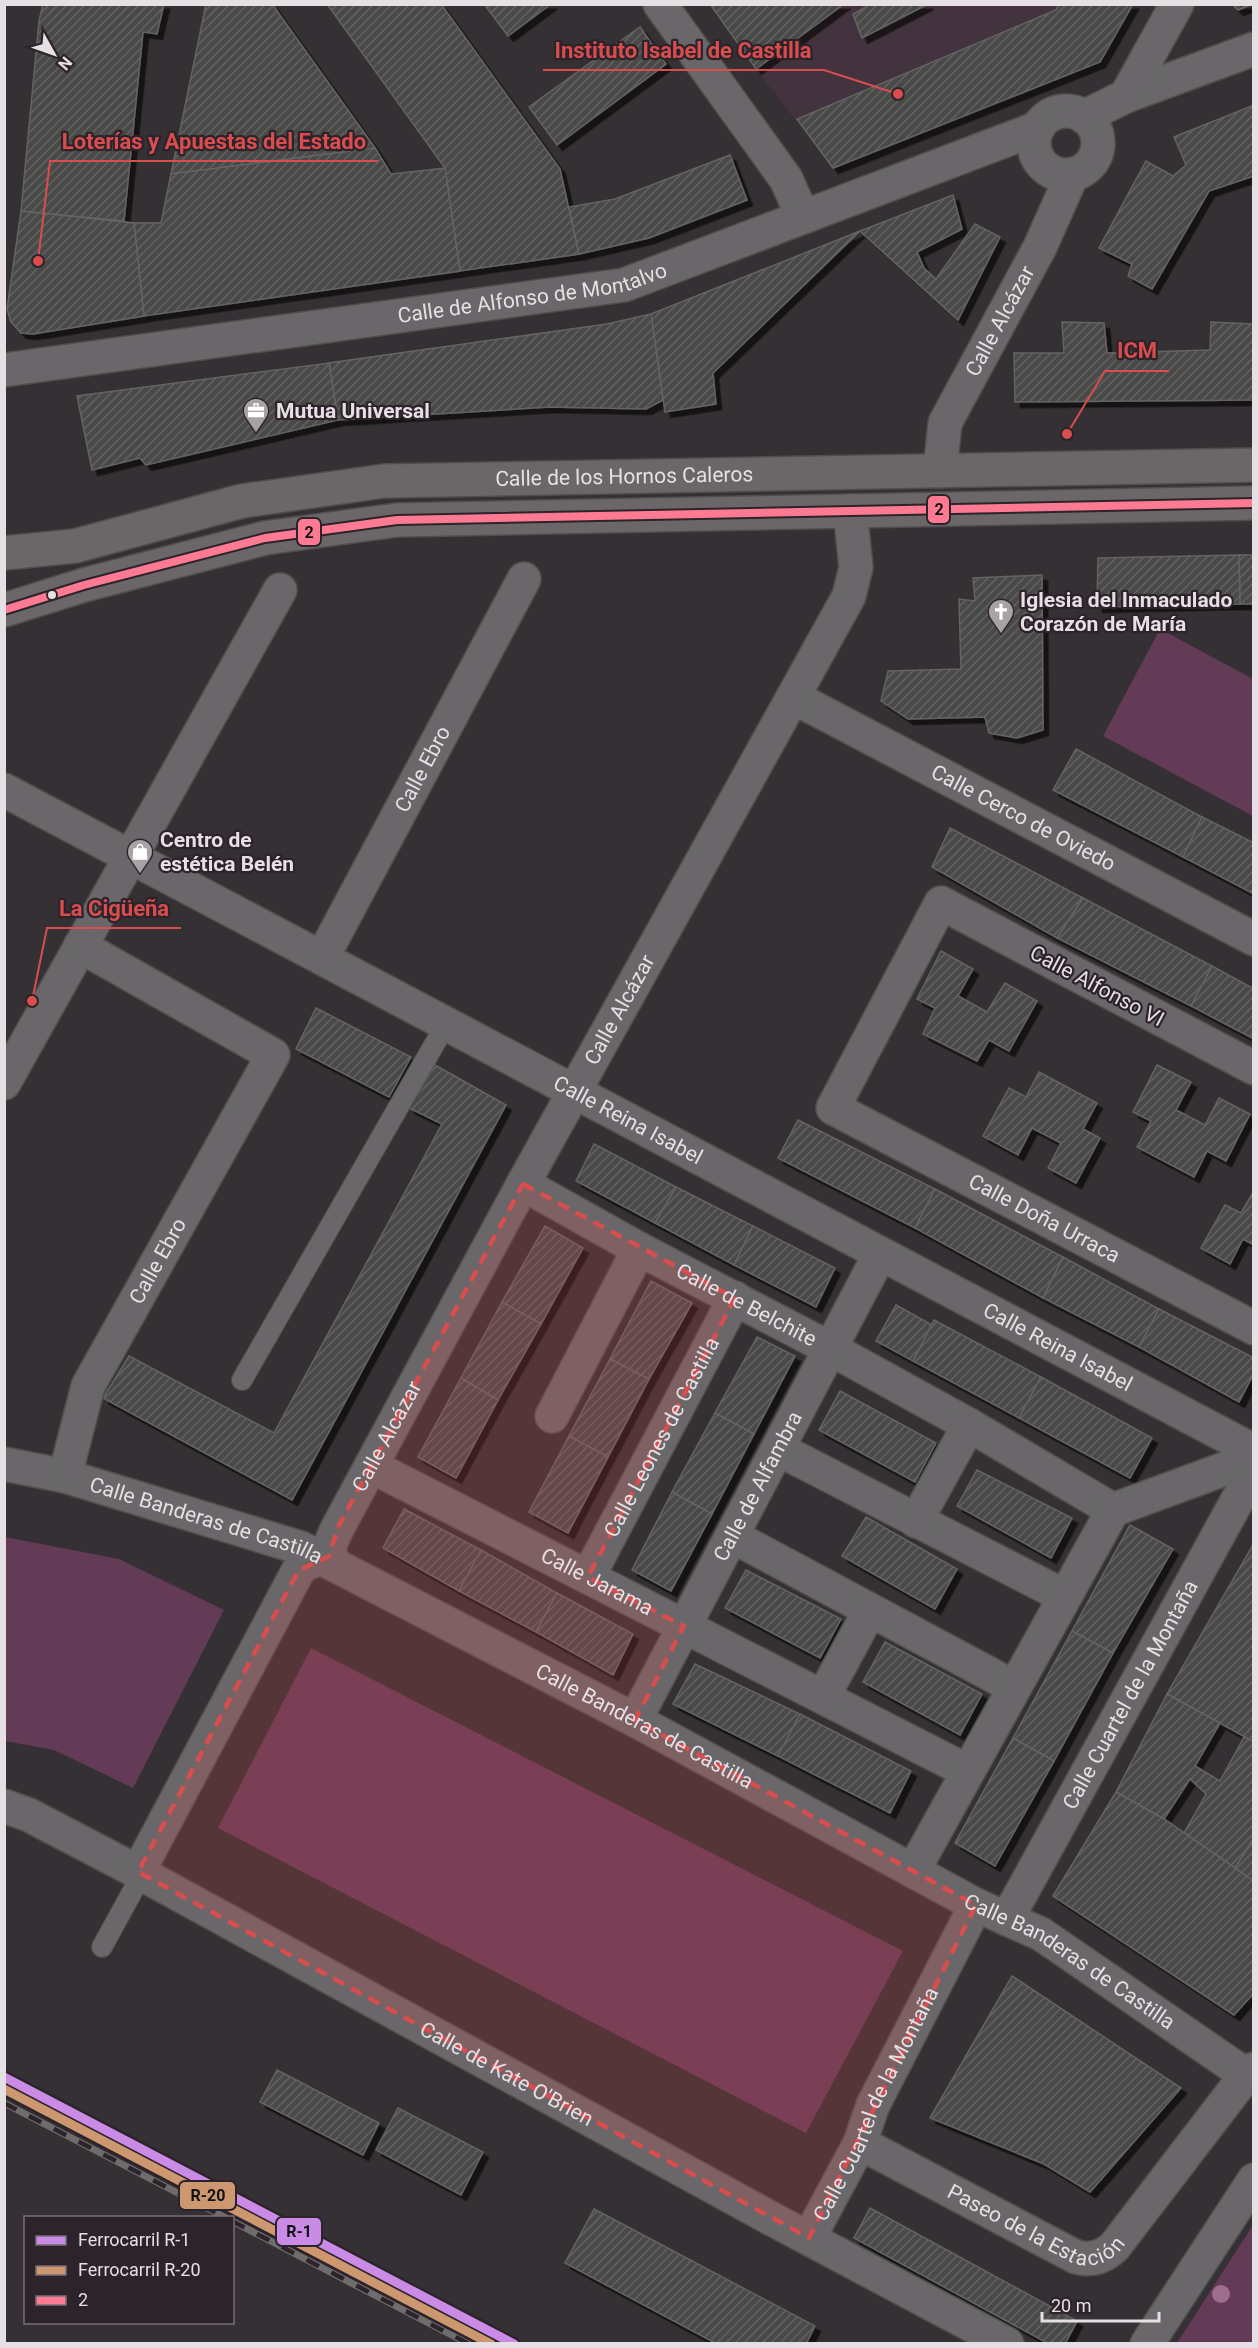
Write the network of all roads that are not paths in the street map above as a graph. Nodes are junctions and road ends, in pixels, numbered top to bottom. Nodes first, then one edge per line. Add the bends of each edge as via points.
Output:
1 (660, 4) edge
2 (1176, 4) edge
3 (1254, 49) edge
4 (1126, 96) junction
5 (1084, 117) junction
6 (1038, 128) junction
7 (1072, 175) junction
8 (803, 217) junction
9 (4, 370) edge
10 (1254, 465) edge
11 (940, 471) junction
12 (1254, 503) edge
13 (850, 511) junction
14 (4, 553) edge
15 (524, 579) dead end
16 (280, 590) dead end
17 (4, 610) edge
18 (793, 697) junction
19 (4, 790) edge
20 (130, 857) junction
21 (1254, 939) edge
22 (80, 946) junction
23 (322, 958) junction
24 (446, 1024) junction
25 (1254, 1068) edge
26 (4, 1083) edge
27 (574, 1092) junction
28 (833, 1108) joint
29 (523, 1184) junction
30 (639, 1249) junction
31 (880, 1254) junction
32 (735, 1298) junction
33 (1254, 1328) edge
34 (831, 1348) junction
35 (242, 1380) dead end
36 (552, 1416) dead end
37 (969, 1425) junction
38 (778, 1449) junction
39 (1254, 1451) edge
40 (1254, 1458) edge
41 (4, 1464) edge
42 (371, 1466) junction
43 (1254, 1470) edge
44 (65, 1476) junction
45 (1113, 1510) junction
46 (916, 1521) junction
47 (732, 1536) junction
48 (329, 1561) junction
49 (588, 1577) junction
50 (1064, 1596) junction
51 (870, 1610) junction
52 (684, 1626) junction
53 (1014, 1687) junction
54 (823, 1697) junction
55 (635, 1720) junction
56 (967, 1771) junction
57 (4, 1806) edge
58 (913, 1871) junction
59 (140, 1873) junction
60 (976, 1905) junction
61 (1007, 1919) junction
62 (102, 1947) dead end
63 (1250, 2072) edge
64 (860, 2144) junction
65 (1254, 2180) edge
66 (809, 2238) junction
67 (1007, 2343) edge
68 (1147, 2343) edge

1 - 8 street via 786,179
2 - 4 street
3 - 4 street
4 - 5 street
5 - 6 street via 1064,111 1044,119
5 - 7 street via 1097,134 1098,145 1090,164
6 - 7 street via 1034,148 1043,167
6 - 8 street, Calle de Alfonso de Montalvo
7 - 11 street, Calle Alcázar via 1041,247 945,423
8 - 9 street, Calle de Alfonso de Montalvo via 624,285
10 - 11 main road, Calle de los Hornos Caleros
11 - 14 main road, Calle de los Hornos Caleros via 384,481 242,501 75,546
12 - 13 main road, Calle de los Hornos Caleros
13 - 17 main road, Calle de los Hornos Caleros via 397,520 265,538
13 - 18 street, Calle Alcázar via 856,567 849,596
15 - 23 street, Calle Ebro
16 - 20 street
18 - 21 street, Calle Cerco de Oviedo
18 - 27 street, Calle Alcázar
19 - 20 street, Calle Reina Isabel
20 - 22 street
20 - 23 street, Calle Reina Isabel
22 - 26 street
22 - 44 street, Calle Ebro via 273,1055 88,1386
23 - 24 street, Calle Reina Isabel
24 - 27 street, Calle Reina Isabel
24 - 35 lane
25 - 28 street, Calle Alfonso VI via 941,903
27 - 29 street, Calle Alcázar
27 - 31 street, Calle Reina Isabel
28 - 33 street, Calle Doña Urraca
29 - 30 street, Calle de Belchite
29 - 42 street, Calle Alcázar
30 - 32 street, Calle de Belchite
30 - 36 street
31 - 34 street, Calle de Alfambra
31 - 39 street, Calle Reina Isabel
32 - 34 street, Calle de Belchite
32 - 49 street, Calle Leones de Castilla
34 - 37 street, Calle de Belchite
34 - 38 street, Calle de Alfambra
37 - 45 street, Calle de Belchite
37 - 46 street
38 - 46 street
38 - 47 street, Calle de Alfambra
40 - 45 street
41 - 44 street, Calle Banderas de Castilla
42 - 48 street, Calle Alcázar via 330,1543
42 - 49 street, Calle Jarama
43 - 61 street, Calle Cuartel de la Montaña
44 - 48 street, Calle Banderas de Castilla via 302,1548
45 - 50 street
46 - 50 street
47 - 51 street
47 - 52 street, Calle de Alfambra
48 - 55 street, Calle Banderas de Castilla
48 - 59 street via 305,1564 298,1571
49 - 52 street, Calle Jarama
50 - 53 street
51 - 53 street
51 - 54 street
52 - 54 street, Calle Jarama
52 - 55 street, Calle de Alfambra
53 - 56 street
54 - 56 street, Calle Jarama
55 - 58 street, Calle Banderas de Castilla
56 - 58 street
57 - 59 street, Calle de Kate O'Brien
58 - 60 street, Calle Banderas de Castilla
59 - 62 lane
59 - 66 street, Calle de Kate O'Brien
60 - 61 street, Calle Banderas de Castilla
60 - 64 street, Calle Cuartel de la Montaña via 873,2105
61 - 63 street, Calle Banderas de Castilla via 1041,1934
63 - 64 street, Paseo de la Estación via 1115,2246 1090,2259 1076,2257
64 - 66 street, Calle Cuartel de la Montaña
65 - 68 street
66 - 67 street, Calle de Kate O'Brien

